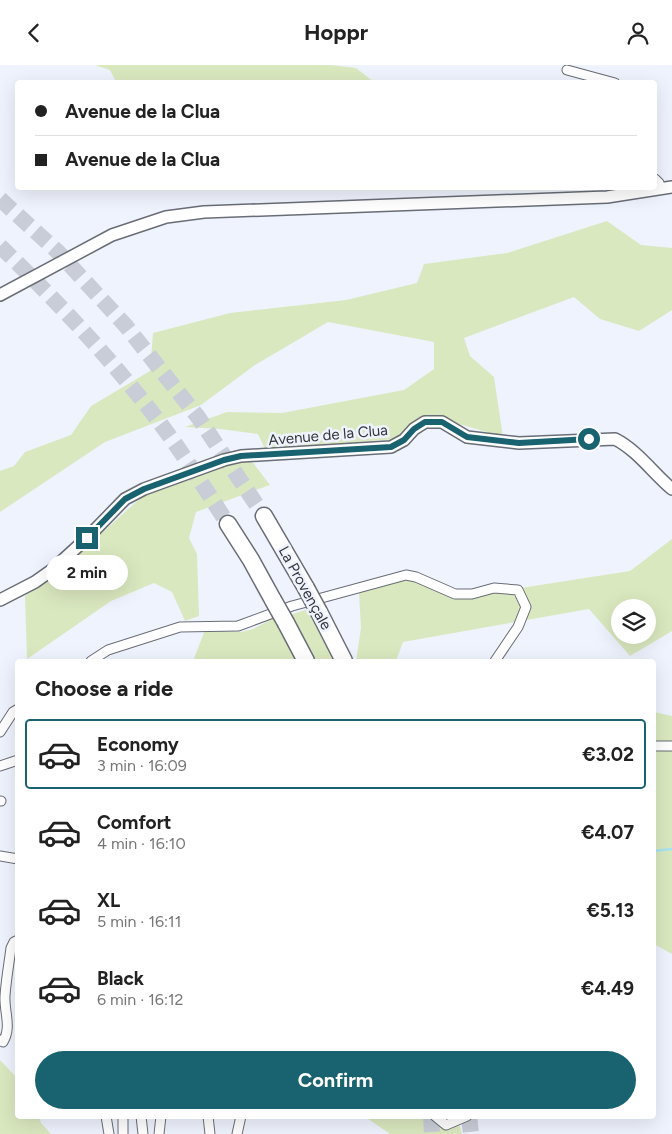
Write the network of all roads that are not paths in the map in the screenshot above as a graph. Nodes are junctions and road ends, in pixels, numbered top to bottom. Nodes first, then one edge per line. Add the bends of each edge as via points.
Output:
1 (567, 70) dead end
2 (604, 80) edge
3 (640, 190) edge
4 (0, 295) edge
5 (672, 489) edge
6 (264, 516) tunnel mouth
7 (228, 524) tunnel mouth
8 (0, 600) edge
9 (94, 659) edge
10 (305, 659) edge
11 (343, 659) edge
12 (495, 659) edge
13 (15, 711) edge
14 (0, 732) edge
15 (656, 746) edge
16 (672, 746) edge
17 (15, 761) edge
18 (0, 766) edge
19 (0, 856) edge
20 (15, 858) edge
21 (15, 942) edge
22 (0, 1039) edge
23 (106, 1119) edge
24 (124, 1119) edge
25 (141, 1119) edge
26 (161, 1119) edge
27 (208, 1119) edge
28 (240, 1119) edge
29 (439, 1119) edge
30 (460, 1119) edge
31 (109, 1134) edge
32 (123, 1134) edge
33 (143, 1134) edge
34 (159, 1134) edge
35 (210, 1134) edge
36 (237, 1134) edge

1 - 2 street
3 - 4 street via 607,197 182,215 112,235
5 - 8 street, Avenue de la Clua via 626,444 615,439 519,443 467,437 442,422 425,422 391,447 241,456 144,489 125,499 52,570
6 - 11 highway, La Provençale, bridge
7 - 10 highway, bridge
9 - 12 street via 108,650 180,627 238,626 292,606 406,575 455,594 472,594 494,588 518,591 526,607 518,627
13 - 14 street
15 - 16 street
17 - 18 street
19 - 20 street
21 - 22 street via 11,948 4,1004 8,1029 3,1042
23 - 31 street
24 - 32 street
25 - 33 street
26 - 34 street
27 - 35 street
28 - 36 street
29 - 30 street via 446,1125

